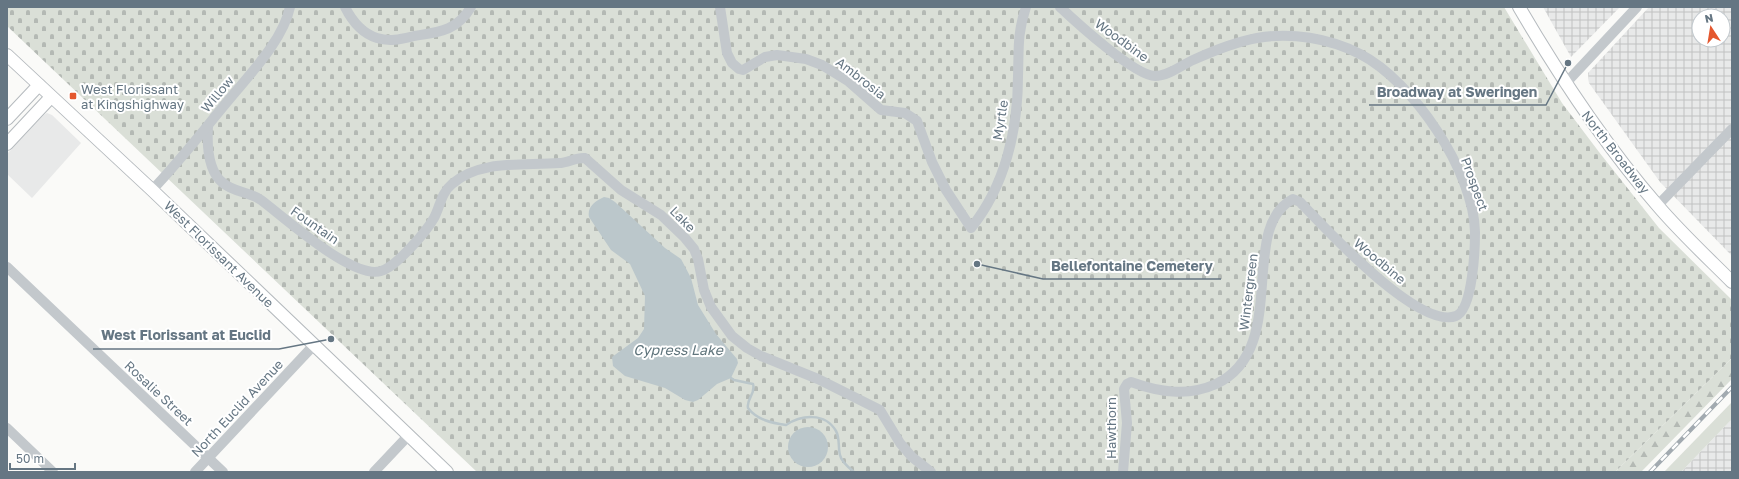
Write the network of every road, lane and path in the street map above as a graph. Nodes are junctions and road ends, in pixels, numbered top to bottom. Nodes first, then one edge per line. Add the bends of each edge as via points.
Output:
1 (290, 7) edge
2 (345, 7) edge
3 (471, 7) edge
4 (720, 7) edge
5 (1026, 7) edge
6 (1060, 7) edge
7 (1519, 7) edge
8 (1638, 7) edge
9 (7, 54) edge
10 (1153, 76) joint
11 (1565, 84) junction
12 (38, 85) junction
13 (51, 97) junction
14 (7, 119) edge
15 (208, 127) junction
16 (1732, 129) edge
17 (7, 144) edge
18 (152, 190) junction
19 (1293, 199) joint
20 (1658, 205) junction
21 (435, 217) joint
22 (971, 228) joint
23 (7, 267) edge
24 (1732, 282) edge
25 (1462, 311) joint
26 (314, 345) junction
27 (1127, 384) joint
28 (7, 428) edge
29 (408, 436) junction
30 (208, 458) junction
31 (53, 472) edge
32 (195, 472) edge
33 (223, 472) edge
34 (374, 472) edge
35 (447, 472) edge
36 (931, 472) edge
37 (1123, 472) edge

1 - 15 street, Willow via 275,41 257,68
2 - 3 street via 355,25 377,38 395,40 449,29 465,16
4 - 22 street, Ambrosia via 727,53 739,69 744,70 765,56 806,59 822,65 848,81 881,110 896,111 917,121 932,162 946,190
5 - 22 street, Myrtle via 1019,26 1014,131 1004,168 992,198
6 - 10 street, Woodbine via 1105,46 1136,68
7 - 11 main road, North Broadway
8 - 11 street
9 - 12 main road, West Florissant Avenue
10 - 25 street, Prospect via 1165,75 1195,59 1231,45 1257,38 1286,35 1335,44 1360,54 1380,67 1402,86 1436,129 1457,165 1469,198 1475,220 1474,258 1472,277
11 - 20 main road, North Broadway
12 - 13 main road, West Florissant Avenue
12 - 14 main road
13 - 17 main road
13 - 18 main road, West Florissant Avenue
15 - 18 street, Willow
15 - 21 street, Fountain via 210,158 215,173 223,184 261,200 312,240 363,270 381,271 390,266
16 - 20 street
18 - 26 main road, West Florissant Avenue
19 - 25 street, Woodbine via 1300,202 1384,285 1415,305 1445,317 1456,316
19 - 27 street, Wintergreen via 1285,202 1278,211 1270,230 1263,263 1256,335 1240,368 1224,381 1185,393 1148,389 1131,382
20 - 24 main road, North Broadway
21 - 36 street, Lake via 442,197 450,185 462,176 482,169 561,163 579,157 585,158 621,190 661,215 685,238 698,259 704,290 711,307 732,336 761,356 818,379 880,410 912,457
23 - 30 street, Rosalie Street
26 - 29 main road, West Florissant Avenue
26 - 30 street, North Euclid Avenue
27 - 37 street, Hawthorn via 1124,389 1127,423
28 - 31 street
29 - 34 street
29 - 35 main road, West Florissant Avenue
30 - 32 street, North Euclid Avenue
30 - 33 street, Rosalie Street

